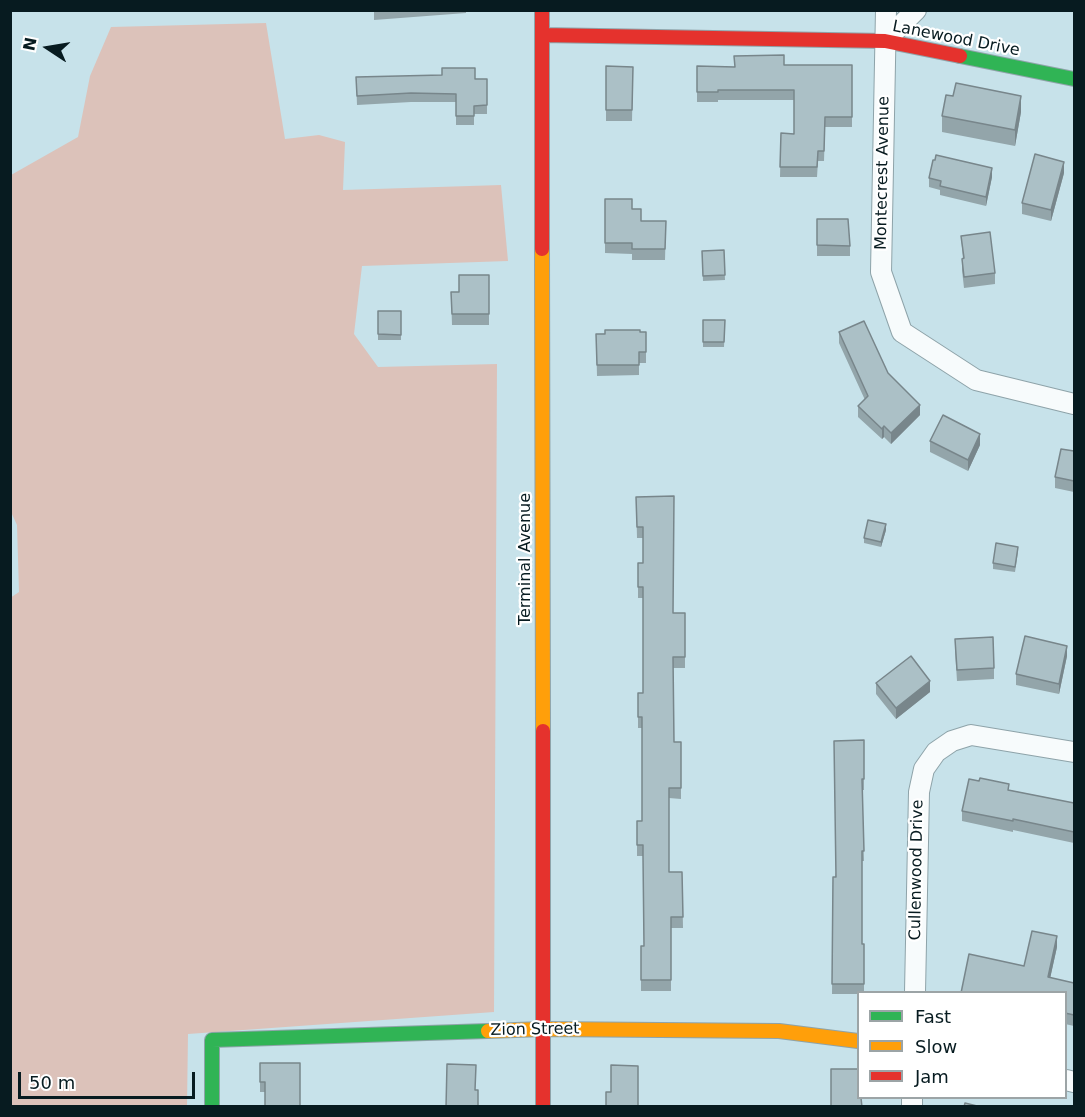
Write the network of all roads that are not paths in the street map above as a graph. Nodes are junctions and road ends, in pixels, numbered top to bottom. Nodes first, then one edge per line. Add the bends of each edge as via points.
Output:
1 (542, 10) edge
2 (886, 10) edge
3 (916, 10) edge
4 (542, 35) junction
5 (885, 41) junction
6 (1074, 79) edge
7 (1074, 404) edge
8 (1074, 752) edge
9 (915, 991) edge
10 (543, 1029) junction
11 (857, 1041) edge
12 (212, 1107) edge
13 (543, 1107) edge

1 - 4 street, Terminal Avenue
2 - 5 street, Montecrest Avenue
3 - 5 street
4 - 5 street, Lanewood Drive
4 - 10 street, Terminal Avenue
5 - 6 street, Lanewood Drive
5 - 7 street, Montecrest Avenue via 881,273 902,332 976,380
8 - 9 street, Cullenwood Drive via 971,735 936,752 924,769 919,792
10 - 11 street, Zion Street via 779,1031
10 - 12 street, Zion Street via 212,1040
10 - 13 street, Terminal Avenue

